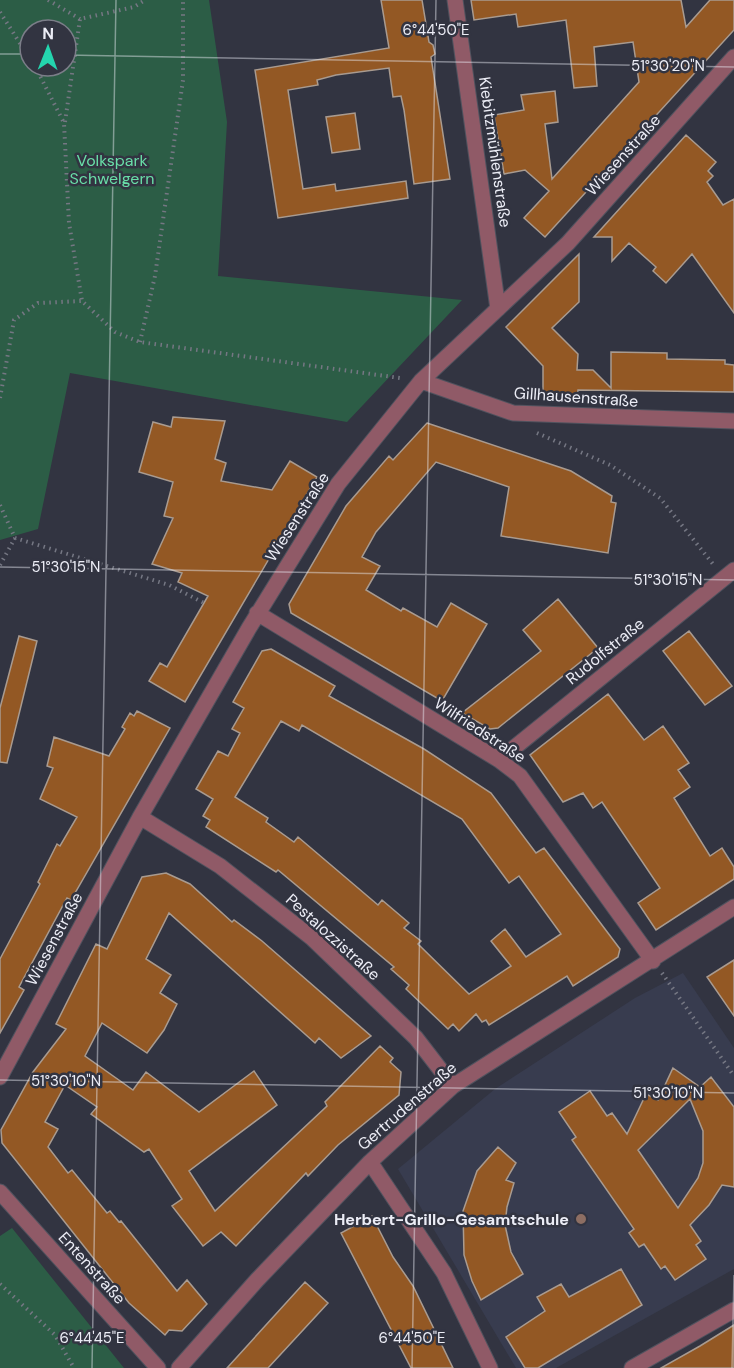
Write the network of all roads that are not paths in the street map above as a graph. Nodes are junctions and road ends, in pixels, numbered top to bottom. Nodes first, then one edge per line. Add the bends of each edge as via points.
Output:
1 (455, 0) edge
2 (734, 57) edge
3 (498, 309) junction
4 (421, 381) junction
5 (734, 422) edge
6 (729, 574) edge
7 (258, 614) junction
8 (499, 760) junction
9 (140, 817) junction
10 (734, 907) edge
11 (653, 961) junction
12 (0, 1077) edge
13 (453, 1086) junction
14 (370, 1162) junction
15 (0, 1192) edge
16 (734, 1310) edge
17 (158, 1368) edge
18 (180, 1368) edge
19 (490, 1368) edge
20 (632, 1368) edge

1 - 3 street, Kiebitzmühlenstraße
2 - 3 street, Wiesenstraße via 568,243
3 - 4 street, Wiesenstraße
4 - 5 street, Gillhausenstraße via 513,413
4 - 7 street, Wiesenstraße via 338,484
6 - 8 street, Rudolfstraße
7 - 8 street, Wilfriedstraße
7 - 9 street, Wiesenstraße
8 - 11 street, Wilfriedstraße via 520,776
9 - 12 street, Wiesenstraße
9 - 13 street, Pestalozzistraße via 220,866 312,938 416,1038
10 - 11 street, Gertrudenstraße
11 - 13 street, Gertrudenstraße
13 - 14 street, Gertrudenstraße
14 - 18 street, Gertrudenstraße via 257,1280
14 - 19 street via 444,1274
15 - 17 street, Entenstraße
16 - 20 street

